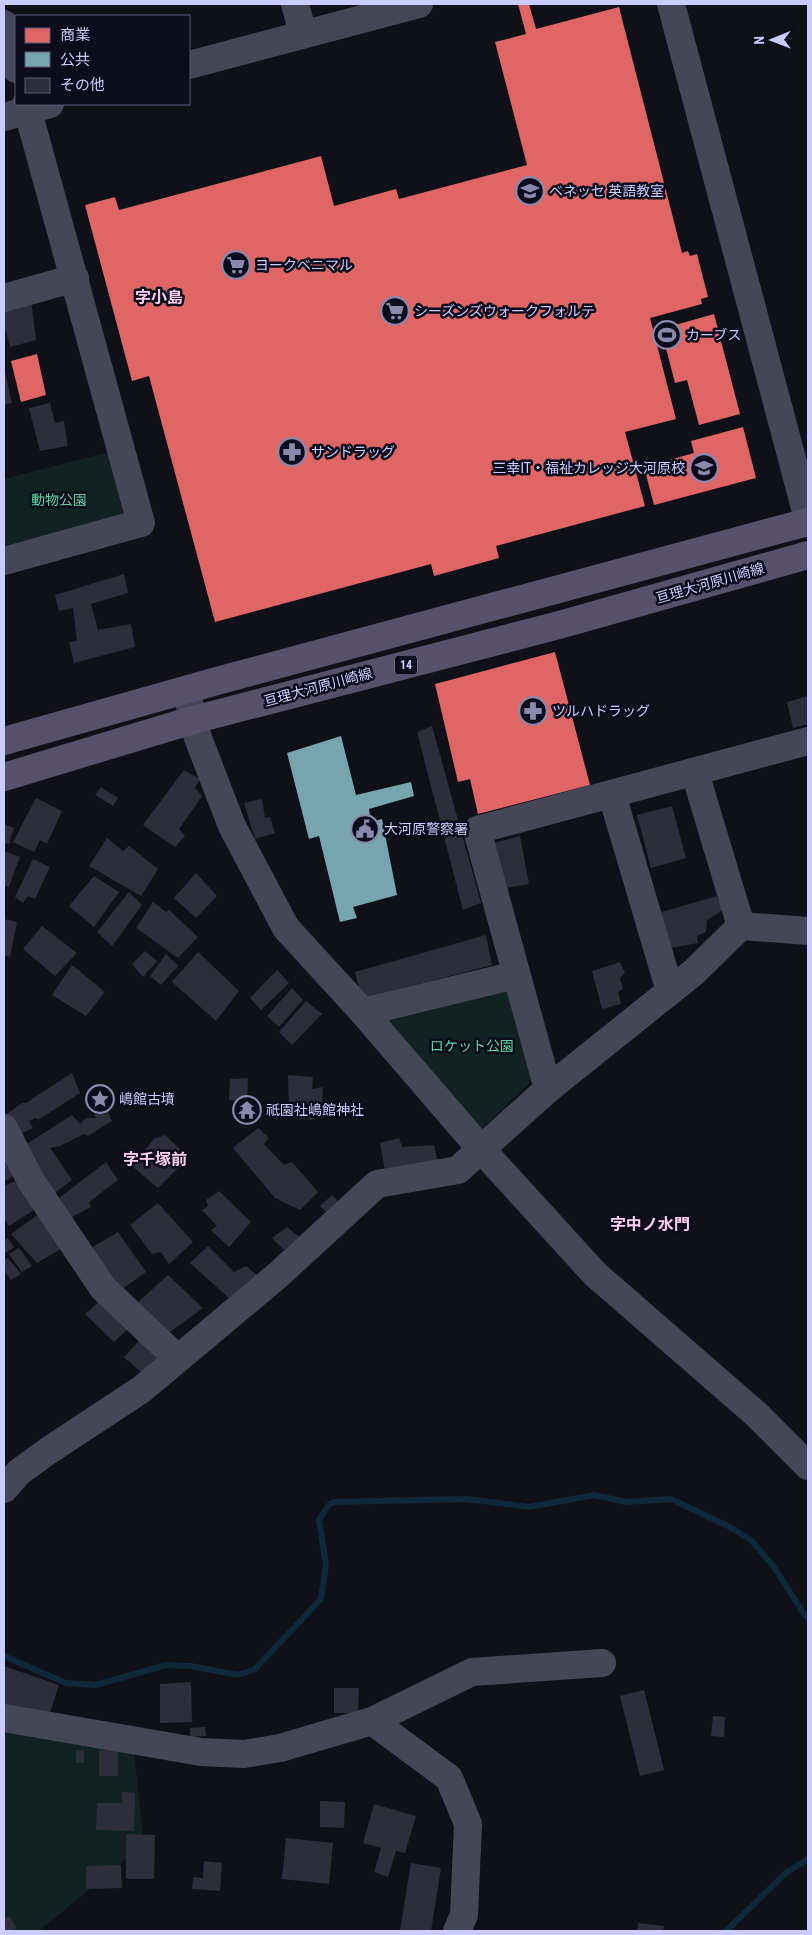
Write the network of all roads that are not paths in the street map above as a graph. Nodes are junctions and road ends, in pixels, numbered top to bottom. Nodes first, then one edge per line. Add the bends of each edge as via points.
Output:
1 (295, 4) edge
2 (419, 4) edge
3 (671, 4) edge
4 (4, 24) edge
5 (303, 34) junction
6 (15, 65) edge
7 (190, 65) edge
8 (27, 109) edge
9 (75, 278) junction
10 (4, 298) edge
11 (808, 521) edge
12 (808, 555) edge
13 (4, 561) edge
14 (186, 690) junction
15 (193, 720) junction
16 (4, 741) edge
17 (808, 741) edge
18 (695, 773) junction
19 (4, 777) edge
20 (612, 795) junction
21 (741, 926) junction
22 (808, 932) edge
23 (516, 975) junction
24 (670, 991) junction
25 (363, 1012) junction
26 (548, 1089) junction
27 (4, 1128) edge
28 (481, 1149) junction
29 (177, 1358) junction
30 (808, 1466) edge
31 (4, 1489) edge
32 (602, 1663) dead end
33 (4, 1718) edge
34 (372, 1720) junction
35 (457, 1931) edge

1 - 5 street
2 - 5 street
3 - 11 street
4 - 6 street
5 - 7 street
8 - 9 street
9 - 10 street
9 - 13 street via 141,523
11 - 14 main road
12 - 15 main road, 亘理大河原川崎線 / 14 via 559,625
14 - 15 street
14 - 16 main road
15 - 19 main road, 亘理大河原川崎線 / 14
15 - 25 street via 232,826 286,928
17 - 18 street
18 - 20 street
18 - 21 street
20 - 23 street via 476,830
20 - 24 street
21 - 22 street
21 - 24 street
23 - 25 street
23 - 26 street
24 - 26 street
25 - 28 street
26 - 28 street
27 - 29 street via 31,1181 103,1288
28 - 29 street via 458,1170 377,1184 278,1275
28 - 30 street via 595,1274 756,1414
29 - 31 street via 142,1389 19,1472
32 - 34 street via 472,1672
33 - 34 street via 201,1752 244,1754 280,1748
34 - 35 street via 449,1778 468,1824 464,1915

